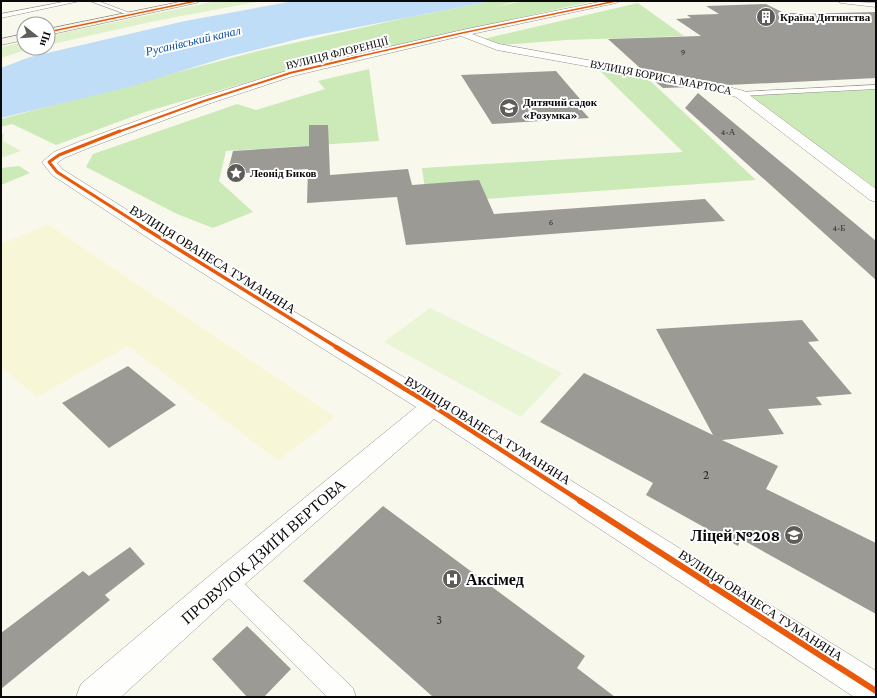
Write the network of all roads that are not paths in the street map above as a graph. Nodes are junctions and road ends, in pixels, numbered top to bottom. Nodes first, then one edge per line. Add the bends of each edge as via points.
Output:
1 (76, 1) edge
2 (93, 1) edge
3 (196, 1) edge
4 (616, 1) edge
5 (841, 1) edge
6 (876, 5) edge
7 (130, 14) junction
8 (1, 16) edge
9 (56, 30) edge
10 (462, 33) junction
11 (16, 39) edge
12 (1, 42) edge
13 (876, 87) edge
14 (740, 94) junction
15 (49, 162) joint
16 (876, 197) edge
17 (433, 406) junction
18 (226, 581) junction
19 (876, 691) edge
20 (94, 697) edge
21 (344, 697) edge

1 - 8 lane
2 - 7 lane
3 - 7 street
4 - 10 street, ВУЛИЦЯ ФЛОРЕНЦІЇ
5 - 6 lane
7 - 9 street
10 - 14 street, ВУЛИЦЯ БОРИСА МАРТОСА via 498,46 709,85
10 - 15 street, ВУЛИЦЯ ФЛОРЕНЦІЇ via 290,73 86,144
11 - 12 street
13 - 14 lane
14 - 16 street, ВУЛИЦЯ БОРИСА МАРТОСА
15 - 17 street, ВУЛИЦЯ ОВАНЕСА ТУМАНЯНА via 57,172 180,251
17 - 18 street, ПРОВУЛОК ДЗИҐИ ВЕРТОВА
17 - 19 street, ВУЛИЦЯ ОВАНЕСА ТУМАНЯНА
18 - 20 street, ПРОВУЛОК ДЗИҐИ ВЕРТОВА
18 - 21 lane

